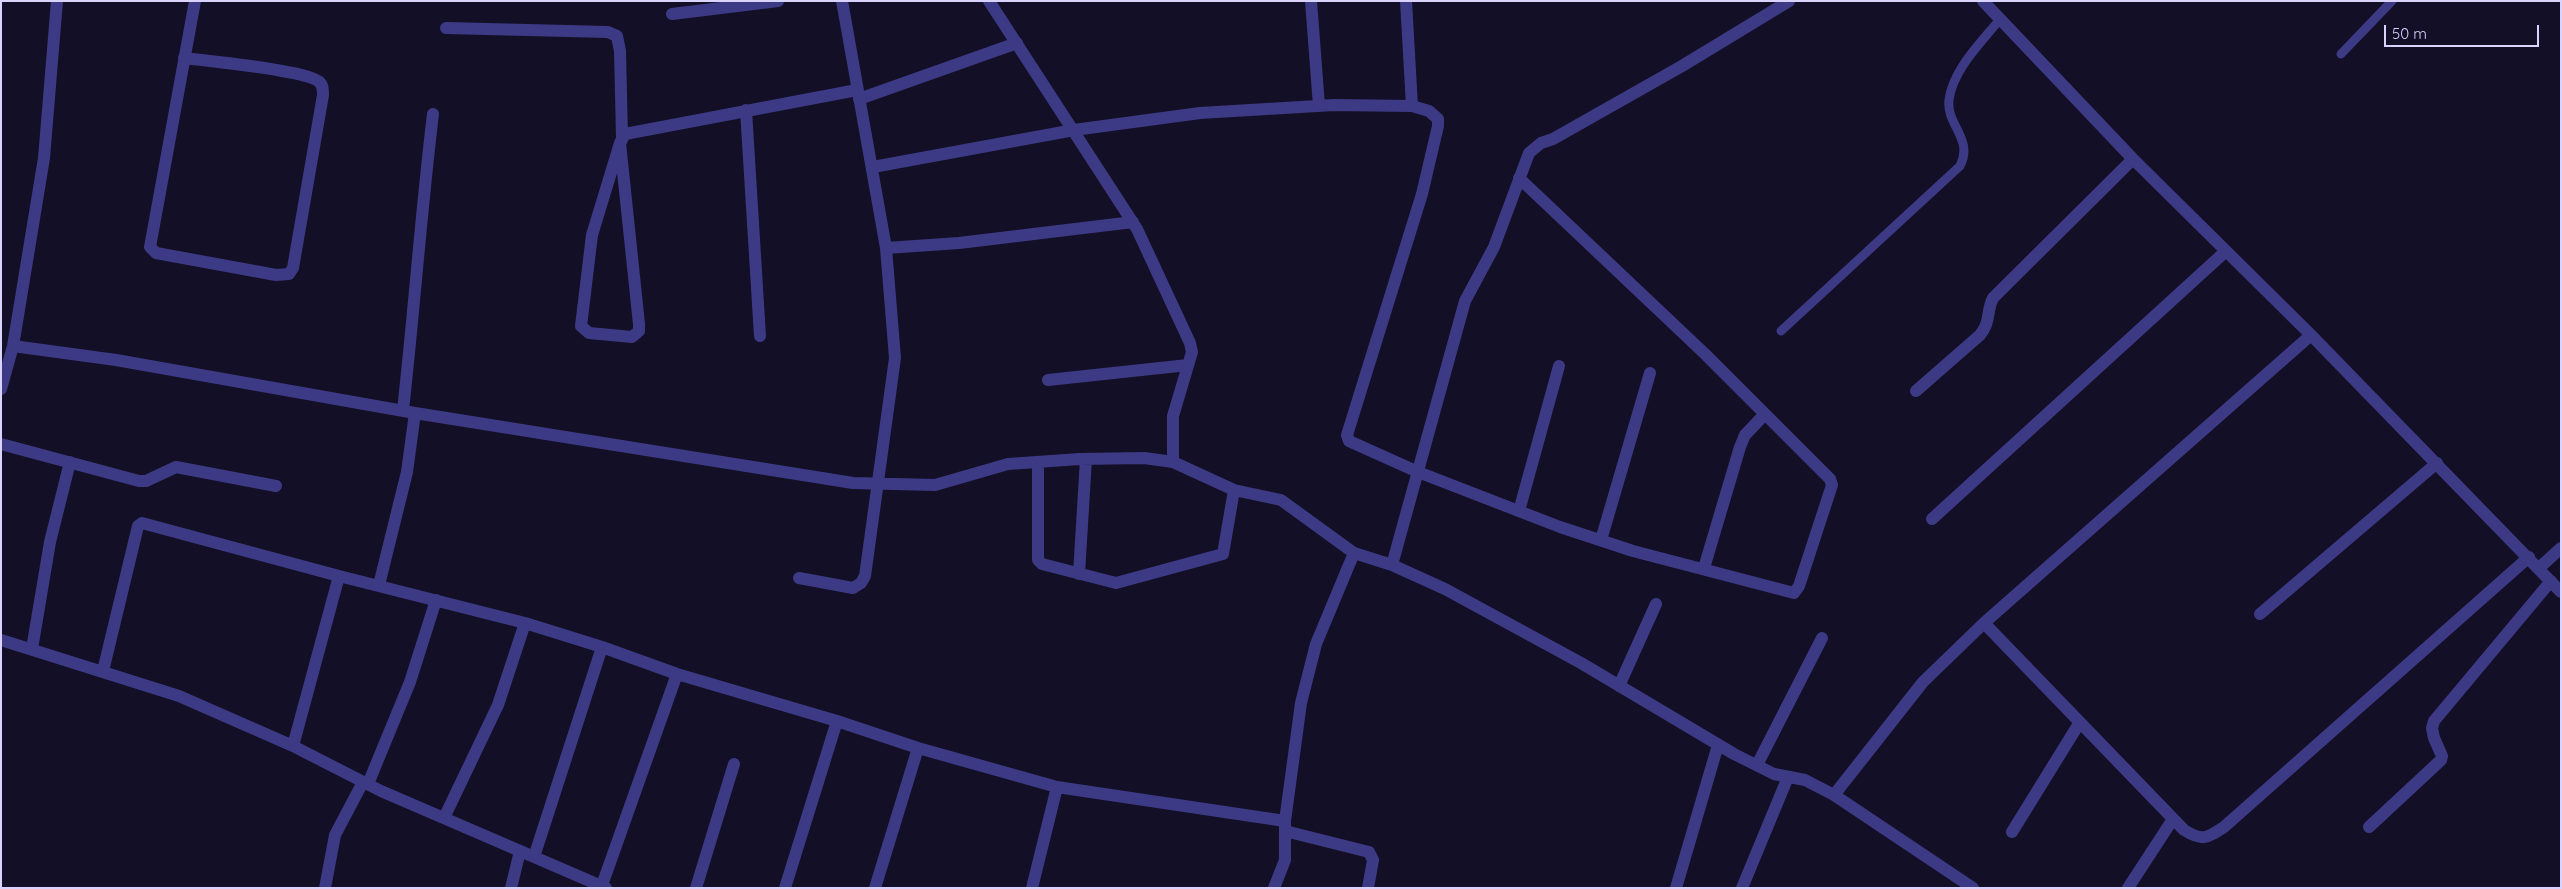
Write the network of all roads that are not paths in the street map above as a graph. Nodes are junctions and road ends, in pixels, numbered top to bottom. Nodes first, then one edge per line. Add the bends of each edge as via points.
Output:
1 (195, 1) edge
2 (778, 1) edge
3 (842, 1) edge
4 (989, 1) edge
5 (1311, 1) edge
6 (1406, 1) edge
7 (1789, 1) edge
8 (1983, 1) edge
9 (2392, 1) edge
10 (54, 2) edge
11 (672, 14) dead end
12 (2000, 19) junction
13 (446, 28) dead end
14 (1017, 43) junction
15 (2341, 54) dead end
16 (184, 58) junction
17 (858, 94) junction
18 (1319, 106) junction
19 (1412, 106) junction
20 (746, 110) junction
21 (433, 114) dead end
22 (1074, 130) junction
23 (621, 140) junction
24 (2133, 159) junction
25 (873, 167) junction
26 (1519, 178) junction
27 (1132, 222) junction
28 (886, 248) junction
29 (2226, 251) junction
30 (1781, 332) dead end
31 (2312, 335) junction
32 (760, 336) dead end
33 (13, 346) junction
34 (1188, 365) junction
35 (1559, 366) dead end
36 (1650, 373) dead end
37 (1048, 380) dead end
38 (1, 389) edge
39 (1916, 391) dead end
40 (409, 412) junction
41 (1765, 414) junction
42 (1, 444) edge
43 (1086, 459) junction
44 (70, 462) junction
45 (1038, 462) junction
46 (1173, 462) junction
47 (2437, 463) junction
48 (1418, 472) junction
49 (276, 486) dead end
50 (878, 486) junction
51 (1234, 490) junction
52 (1519, 511) junction
53 (1932, 519) dead end
54 (1601, 540) junction
55 (2561, 548) edge
56 (1354, 553) junction
57 (2529, 557) junction
58 (1392, 565) junction
59 (1704, 568) junction
60 (2539, 568) junction
61 (1080, 574) junction
62 (339, 576) junction
63 (800, 578) dead end
64 (2551, 581) junction
65 (379, 585) junction
66 (2561, 592) edge
67 (436, 600) junction
68 (1656, 604) dead end
69 (2260, 614) dead end
70 (525, 623) junction
71 (1984, 623) junction
72 (1822, 638) dead end
73 (1, 640) edge
74 (602, 647) junction
75 (32, 650) junction
76 (103, 671) junction
77 (677, 674) junction
78 (1619, 686) junction
79 (837, 721) junction
80 (2080, 722) junction
81 (1718, 745) junction
82 (293, 746) junction
83 (918, 748) junction
84 (734, 764) dead end
85 (1757, 766) junction
86 (1788, 777) junction
87 (365, 783) junction
88 (1057, 787) junction
89 (1834, 795) junction
90 (444, 818) junction
91 (2173, 819) junction
92 (1285, 826) junction
93 (2369, 827) dead end
94 (2012, 832) dead end
95 (520, 851) junction
96 (534, 858) junction
97 (603, 887) edge
98 (325, 888) edge
99 (511, 888) edge
100 (696, 888) edge
101 (785, 888) edge
102 (875, 888) edge
103 (1032, 888) edge
104 (1274, 888) edge
105 (1368, 888) edge
106 (1676, 888) edge
107 (1742, 888) edge
108 (1973, 888) edge
109 (2128, 888) edge

1 - 16 street
2 - 11 street
3 - 17 street
4 - 14 street
5 - 18 street
6 - 19 street
7 - 26 street via 1682,66 1541,143 1529,153
8 - 12 street
9 - 15 lane
10 - 33 street via 44,158
12 - 24 street
12 - 30 lane via 1957,74 1952,87 1950,109 1965,148 1960,166
13 - 23 street via 608,32 616,36 620,51
14 - 17 street
14 - 22 street
16 - 16 street via 297,74 319,81 322,87 294,268 289,274 276,275 151,250 149,244
17 - 20 street
17 - 25 street
18 - 19 street
18 - 22 street via 1200,113
19 - 48 street via 1434,114 1438,126 1422,194 1347,435 1349,442
20 - 23 street via 629,132
20 - 32 street
21 - 40 street via 421,212
22 - 25 street
22 - 27 street
23 - 23 street via 640,324 639,331 632,337 589,333 582,326 592,235
24 - 29 street
24 - 39 street via 1993,298 1986,327 1980,335
25 - 28 street
26 - 41 street
26 - 48 street via 1494,247 1465,301
27 - 28 street via 960,243
27 - 34 street via 1190,343 1192,352
28 - 50 street via 895,358
29 - 31 street
29 - 53 street
31 - 47 street
31 - 71 street
33 - 38 street
33 - 40 street via 116,360
34 - 37 street
34 - 46 street via 1173,416
35 - 52 street
36 - 54 street
40 - 50 street
40 - 65 street via 407,472
41 - 59 street via 1745,435 1740,447
41 - 59 street via 1832,482 1799,586 1790,593
42 - 44 street
43 - 45 street
43 - 46 street via 1144,458
43 - 61 street
44 - 49 street via 139,481 176,467
44 - 75 street via 50,542
45 - 50 street via 1008,464 935,485
45 - 61 street via 1038,560 1042,564
46 - 51 street
47 - 57 street
47 - 69 street
48 - 52 street
48 - 58 street
50 - 63 street via 866,576 861,583 853,588
51 - 56 street via 1282,500
51 - 61 street via 1226,550 1222,555 1116,583
52 - 54 street
54 - 59 street
55 - 60 street
56 - 58 street
56 - 92 street via 1316,644 1301,703
57 - 60 street
57 - 91 street via 2224,828 2198,838
58 - 78 street via 1445,588
60 - 64 street
62 - 65 street
62 - 76 street via 141,523
62 - 82 street
64 - 66 street
64 - 93 street via 2434,721 2432,728 2441,760
65 - 67 street
67 - 70 street
67 - 87 street via 410,682
68 - 78 street
70 - 74 street
70 - 90 street via 498,705
71 - 80 street
71 - 89 street via 1923,682
72 - 85 street
73 - 75 street
74 - 77 street
74 - 96 street
75 - 76 street
76 - 82 street via 179,696
77 - 79 street
77 - 97 street
78 - 81 street
79 - 83 street
79 - 101 street
80 - 91 street
80 - 94 street
81 - 85 street
81 - 106 street
82 - 87 street
83 - 88 street
83 - 102 street
84 - 100 street
85 - 86 street
86 - 89 street via 1805,780
86 - 107 street
87 - 90 street
87 - 98 street via 335,835
88 - 92 street
88 - 103 street
89 - 108 street
90 - 95 street
91 - 109 street
92 - 104 street via 1285,860
92 - 105 street via 1369,852 1373,860
95 - 96 street
95 - 99 street
96 - 97 street

